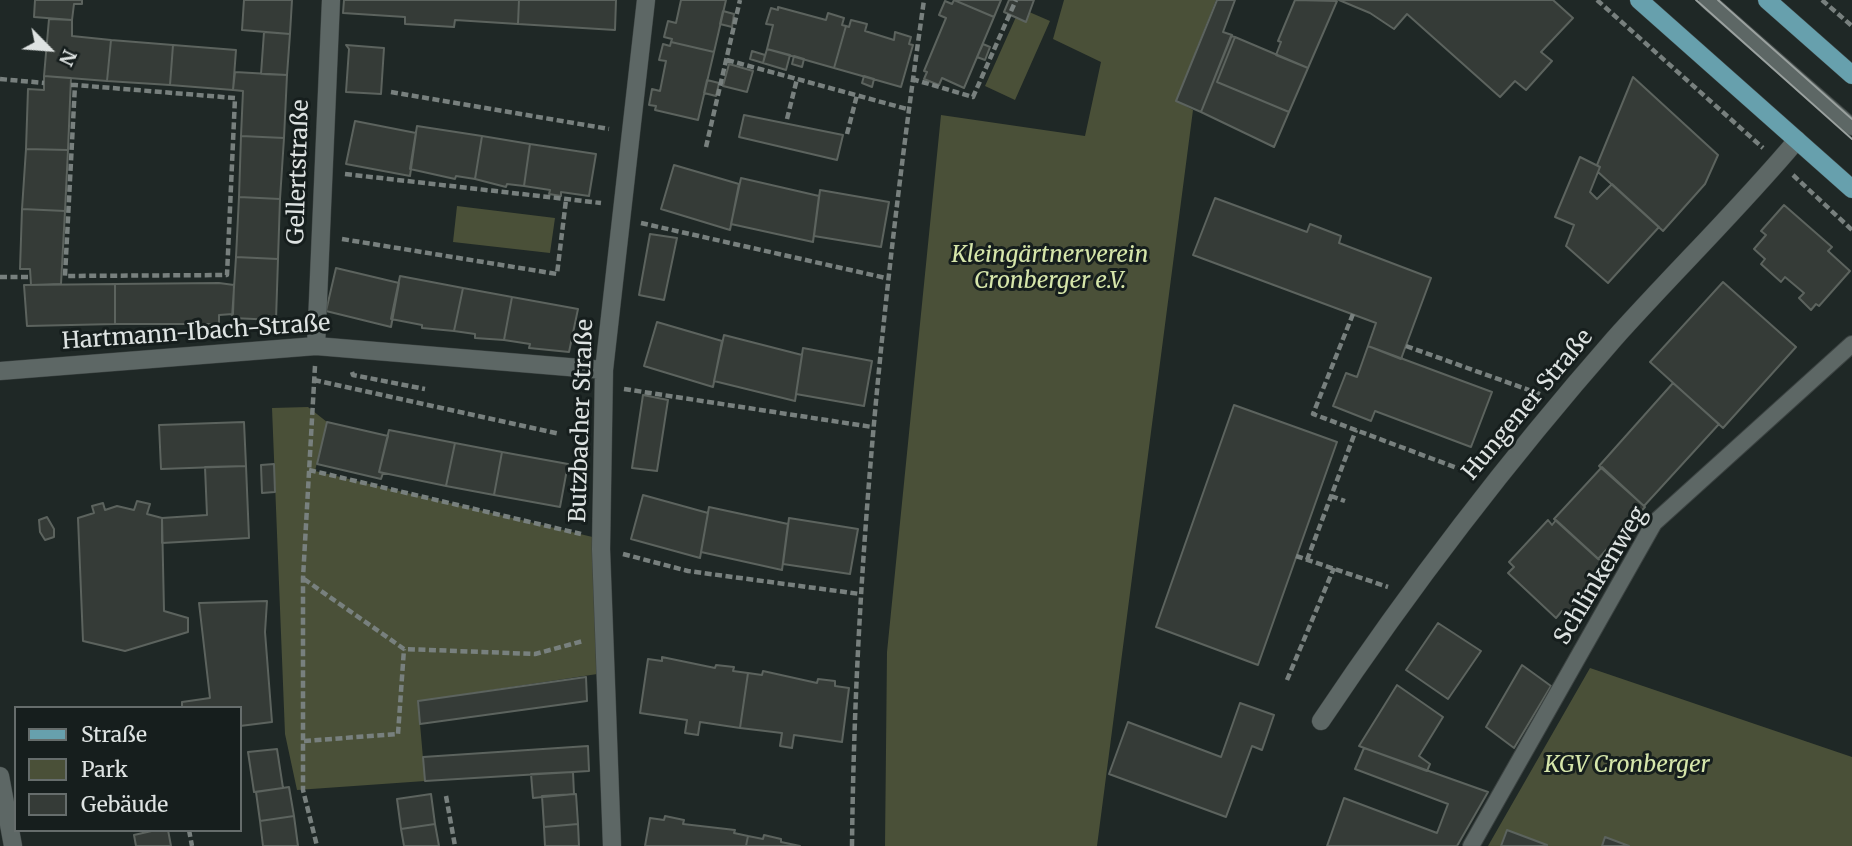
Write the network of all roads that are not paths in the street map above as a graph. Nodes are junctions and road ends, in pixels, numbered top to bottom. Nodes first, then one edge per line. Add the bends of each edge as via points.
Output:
1 (331, 0) edge
2 (646, 0) edge
3 (1639, 0) edge
4 (1707, 0) edge
5 (1767, 0) edge
6 (1852, 75) edge
7 (1852, 127) edge
8 (1797, 140) junction
9 (1852, 189) edge
10 (1852, 344) edge
11 (316, 346) junction
12 (0, 371) edge
13 (604, 378) junction
14 (1321, 721) dead end
15 (0, 776) edge
16 (13, 846) edge
17 (612, 846) edge
18 (1471, 846) edge

1 - 11 street, Gellertstraße
2 - 13 street, Butzbacher Straße
3 - 8 main road
4 - 7 lane
5 - 6 main road
8 - 9 main road
8 - 14 street, Hungener Straße via 1614,339 1534,434 1401,602
10 - 18 lane, Schlinkenweg via 1654,523
11 - 12 street, Hartmann-Ibach-Straße
11 - 13 street, Hartmann-Ibach-Straße
13 - 17 street, Butzbacher Straße via 601,544
15 - 16 street

